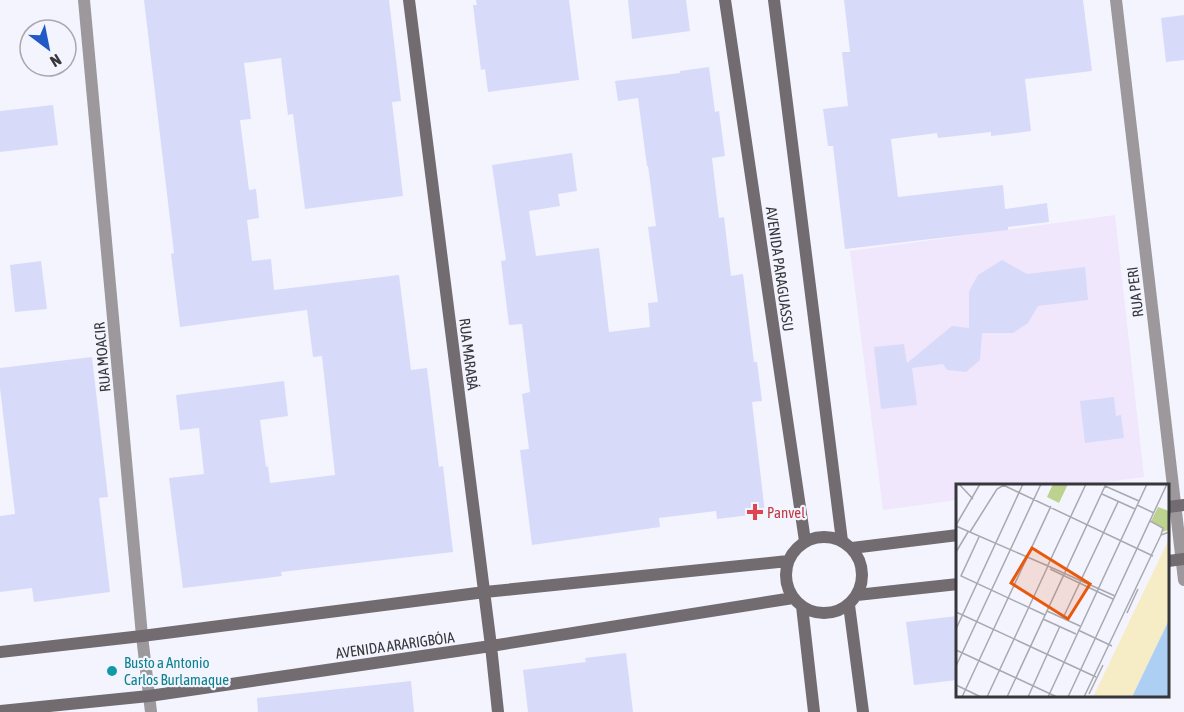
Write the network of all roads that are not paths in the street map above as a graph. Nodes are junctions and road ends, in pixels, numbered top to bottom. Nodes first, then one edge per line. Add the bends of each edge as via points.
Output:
1 (84, 0) edge
2 (409, 0) edge
3 (724, 0) edge
4 (774, 0) edge
5 (1116, 0) edge
6 (1175, 506) edge
7 (956, 535) edge
8 (805, 542) junction
9 (847, 544) junction
10 (1183, 559) edge
11 (788, 561) junction
12 (1184, 579) edge
13 (956, 584) edge
14 (485, 592) junction
15 (853, 600) junction
16 (797, 602) junction
17 (142, 636) junction
18 (491, 646) junction
19 (0, 652) edge
20 (149, 696) junction
21 (0, 711) edge
22 (151, 712) edge
23 (498, 712) edge
24 (814, 712) edge
25 (863, 712) edge

1 - 17 street, RUA MOACIR
2 - 14 street, RUA MARABÁ
3 - 8 street, AVENIDA PARAGUASSU
4 - 9 street, AVENIDA PARAGUASSU
5 - 6 street, RUA PERI
6 - 10 street, RUA PERI
7 - 9 street
8 - 9 street via 830,537
8 - 11 street
9 - 15 street via 860,559 863,571 862,584
10 - 12 street, RUA PERI
11 - 14 street
11 - 16 street via 787,586
13 - 15 street
14 - 17 street
14 - 18 street, RUA MARABÁ
15 - 16 street via 838,611 825,614
15 - 25 street
16 - 18 street, AVENIDA ARARIGBÓIA
16 - 24 street
17 - 19 street
17 - 20 street, RUA MOACIR
18 - 20 street, AVENIDA ARARIGBÓIA
18 - 23 street, RUA MARABÁ
20 - 21 street, AVENIDA ARARIGBÓIA
20 - 22 street, RUA MOACIR

